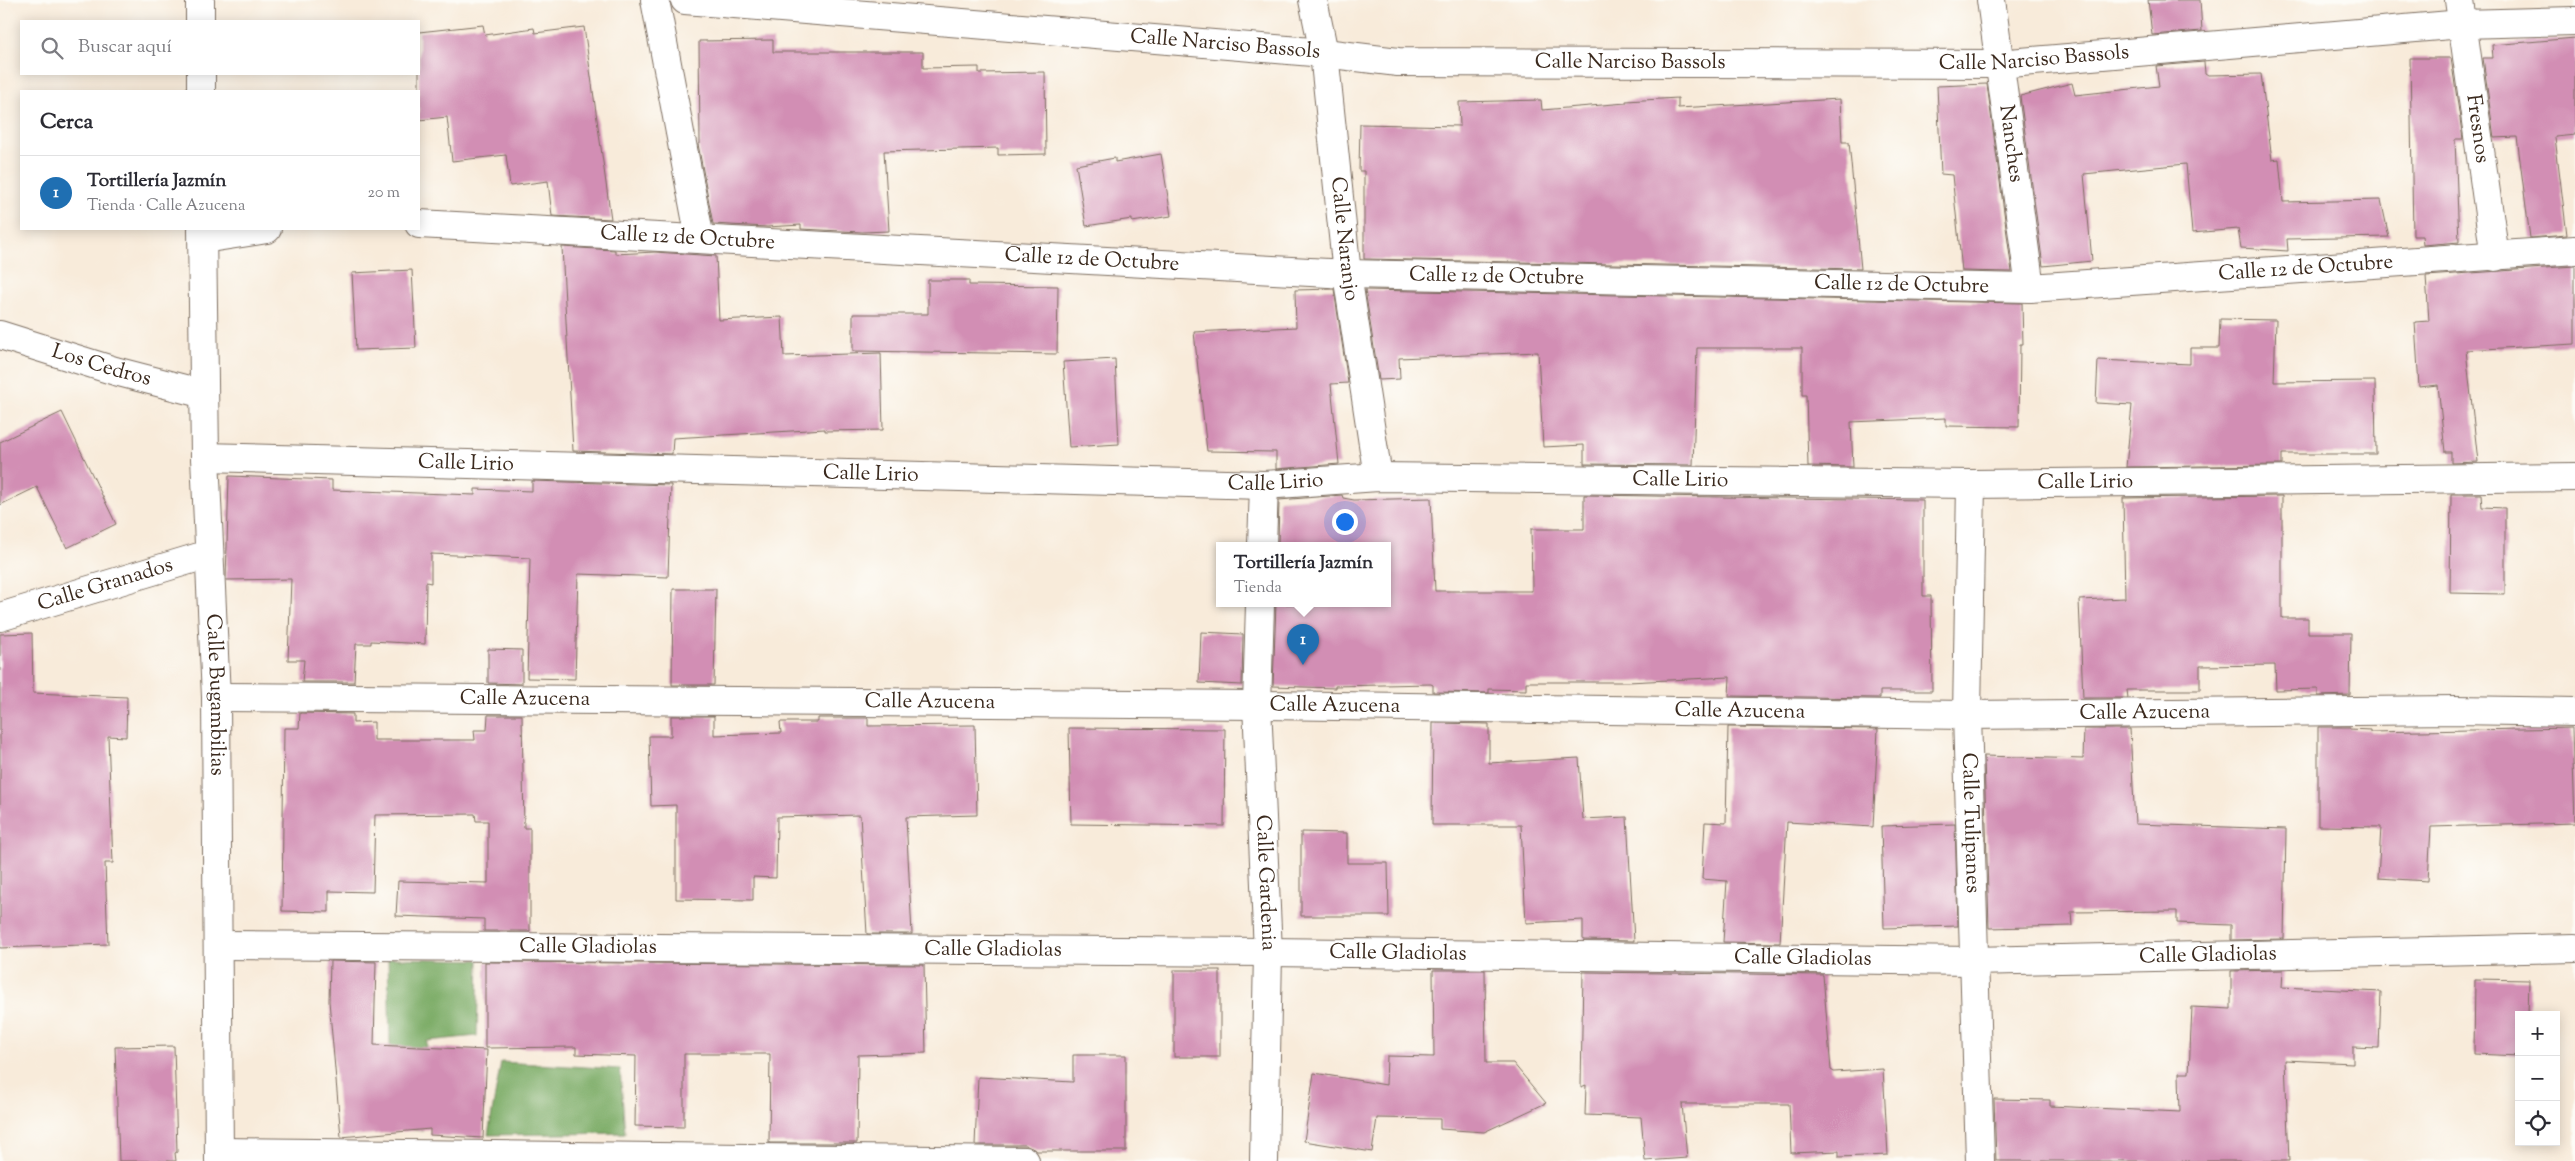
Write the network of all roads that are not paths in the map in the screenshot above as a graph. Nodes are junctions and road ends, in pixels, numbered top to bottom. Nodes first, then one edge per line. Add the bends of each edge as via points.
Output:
1 (200, 0) edge
2 (655, 0) edge
3 (685, 0) edge
4 (1313, 0) edge
5 (1991, 0) edge
6 (2460, 12) edge
7 (200, 20) edge
8 (2575, 21) edge
9 (1324, 53) junction
10 (1998, 64) junction
11 (201, 75) edge
12 (201, 90) edge
13 (420, 224) edge
14 (254, 230) edge
15 (202, 234) edge
16 (700, 239) junction
17 (2575, 250) edge
18 (2495, 257) junction
19 (1348, 274) junction
20 (2030, 288) junction
21 (0, 335) edge
22 (204, 394) junction
23 (205, 457) junction
24 (1378, 477) junction
25 (2575, 477) edge
26 (1264, 484) junction
27 (1972, 484) junction
28 (1262, 542) edge
29 (209, 554) junction
30 (1260, 607) edge
31 (0, 617) edge
32 (216, 697) junction
33 (1257, 705) junction
34 (2575, 712) edge
35 (1967, 715) junction
36 (219, 945) junction
37 (2575, 948) edge
38 (1268, 952) junction
39 (1973, 961) junction
40 (220, 1156) edge
41 (1025, 1161) edge
42 (1264, 1161) edge
43 (1980, 1161) edge

1 - 7 street
2 - 16 street
3 - 9 street, Calle Narciso Bassols
4 - 9 street, Calle Naranjo
5 - 10 street, Nanches
6 - 8 street, Calle Narciso Bassols
6 - 10 street, Calle Narciso Bassols
6 - 18 street, Fresnos
9 - 10 street, Calle Narciso Bassols via 1398,62
9 - 19 street, Calle Naranjo
10 - 20 street, Nanches
11 - 12 street
13 - 16 street, Calle 12 de Octubre
14 - 15 street
15 - 22 street, Calle Bugambilias
16 - 19 street, Calle 12 de Octubre
17 - 18 street, Calle 12 de Octubre
18 - 20 street, Calle 12 de Octubre
19 - 20 street, Calle 12 de Octubre
19 - 24 street, Calle Naranjo
21 - 22 street, Los Cedros via 115,372
22 - 23 street, Calle Bugambilias
23 - 26 street, Calle Lirio
23 - 29 street, Calle Bugambilias
24 - 26 street, Calle Lirio
24 - 27 street, Calle Lirio
25 - 27 street, Calle Lirio
26 - 28 street
27 - 35 street, Calle Tulipanes
29 - 31 street, Calle Granados
29 - 32 street, Calle Bugambilias
30 - 33 street, Calle Gardenia
32 - 33 street, Calle Azucena
32 - 36 street, Calle Bugambilias
33 - 35 street, Calle Azucena
33 - 38 street, Calle Gardenia
34 - 35 street, Calle Azucena via 2455,710
35 - 39 street, Calle Tulipanes
36 - 38 street, Calle Gladiolas
36 - 40 street, Calle Bugambilias
37 - 39 street, Calle Gladiolas
38 - 39 street, Calle Gladiolas
38 - 42 street, Calle Gardenia
39 - 43 street, Calle Tulipanes
40 - 41 street

